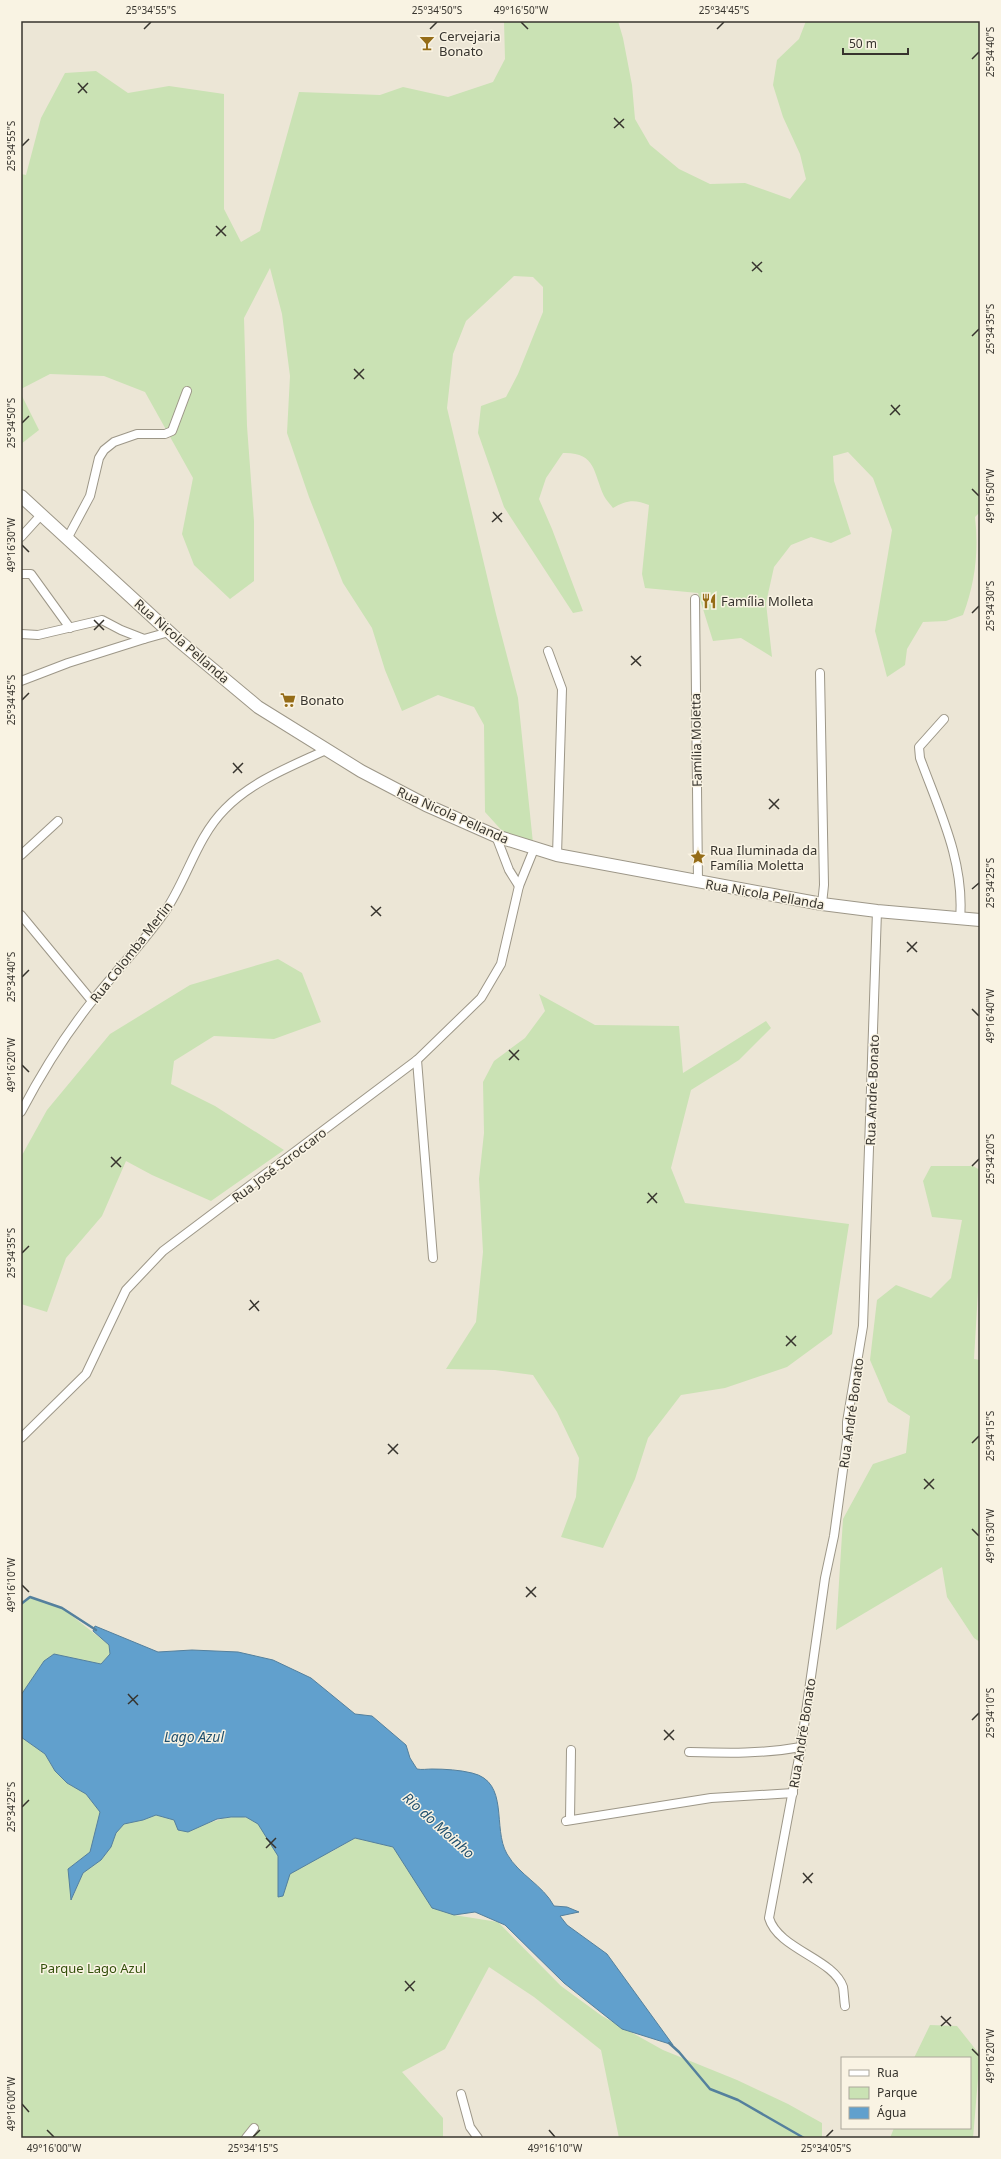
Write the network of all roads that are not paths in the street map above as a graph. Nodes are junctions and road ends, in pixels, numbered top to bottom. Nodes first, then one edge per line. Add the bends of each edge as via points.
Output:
1 (187, 391) dead end
2 (21, 496) edge
3 (41, 515) junction
4 (21, 536) edge
5 (67, 539) junction
6 (21, 574) edge
7 (695, 599) dead end
8 (70, 628) junction
9 (169, 632) junction
10 (21, 634) edge
11 (144, 639) junction
12 (548, 651) dead end
13 (820, 673) dead end
14 (21, 681) edge
15 (944, 719) dead end
16 (326, 750) junction
17 (58, 821) dead end
18 (496, 836) junction
19 (534, 849) junction
20 (21, 855) edge
21 (557, 855) junction
22 (698, 882) junction
23 (519, 886) junction
24 (822, 904) junction
25 (877, 911) junction
26 (21, 915) edge
27 (960, 919) junction
28 (980, 920) edge
29 (92, 1001) junction
30 (417, 1060) junction
31 (21, 1112) edge
32 (433, 1258) dead end
33 (21, 1438) edge
34 (801, 1747) junction
35 (571, 1750) dead end
36 (689, 1752) dead end
37 (793, 1793) junction
38 (845, 2006) dead end
39 (461, 2094) dead end
40 (254, 2128) dead end
41 (246, 2138) edge
42 (478, 2138) edge

1 - 5 street via 172,431 164,434 137,434 114,442 104,450 90,496
2 - 3 main road, Rua Nicola Pellanda
3 - 4 street
3 - 5 main road, Rua Nicola Pellanda
5 - 9 main road, Rua Nicola Pellanda
6 - 8 street via 32,574
7 - 22 street, Família Moletta
8 - 10 street via 38,635
8 - 11 street via 102,620
9 - 11 street
9 - 16 main road, Rua Nicola Pellanda via 258,707
11 - 14 street
12 - 21 street via 562,689
13 - 24 street via 824,885
15 - 27 street via 920,747 920,758 959,874
16 - 18 main road, Rua Nicola Pellanda via 426,805
16 - 29 street, Rua Colomba Merlin via 260,783 236,799 218,817 163,914
17 - 20 street
18 - 19 main road, Rua Nicola Pellanda
18 - 23 street via 509,870
19 - 21 main road, Rua Nicola Pellanda
19 - 23 street, Rua José Scroccaro
21 - 22 main road, Rua Nicola Pellanda
22 - 24 main road, Rua Nicola Pellanda
23 - 30 street, Rua José Scroccaro via 501,964 481,998
24 - 25 main road, Rua Nicola Pellanda
25 - 27 main road, Rua Nicola Pellanda
25 - 34 street, Rua André Bonato via 863,1326
26 - 29 street
27 - 28 main road, Rua Nicola Pellanda
29 - 31 street, Rua Colomba Merlin via 55,1053
30 - 32 street
30 - 33 street, Rua José Scroccaro via 163,1251 126,1290 86,1374
34 - 36 street via 736,1754
34 - 37 street, Rua André Bonato
35 - 37 street via 568,1820 711,1798
37 - 38 street, Rua André Bonato via 769,1918 775,1931 835,1975 842,1987
39 - 42 street via 470,2127
40 - 41 street

